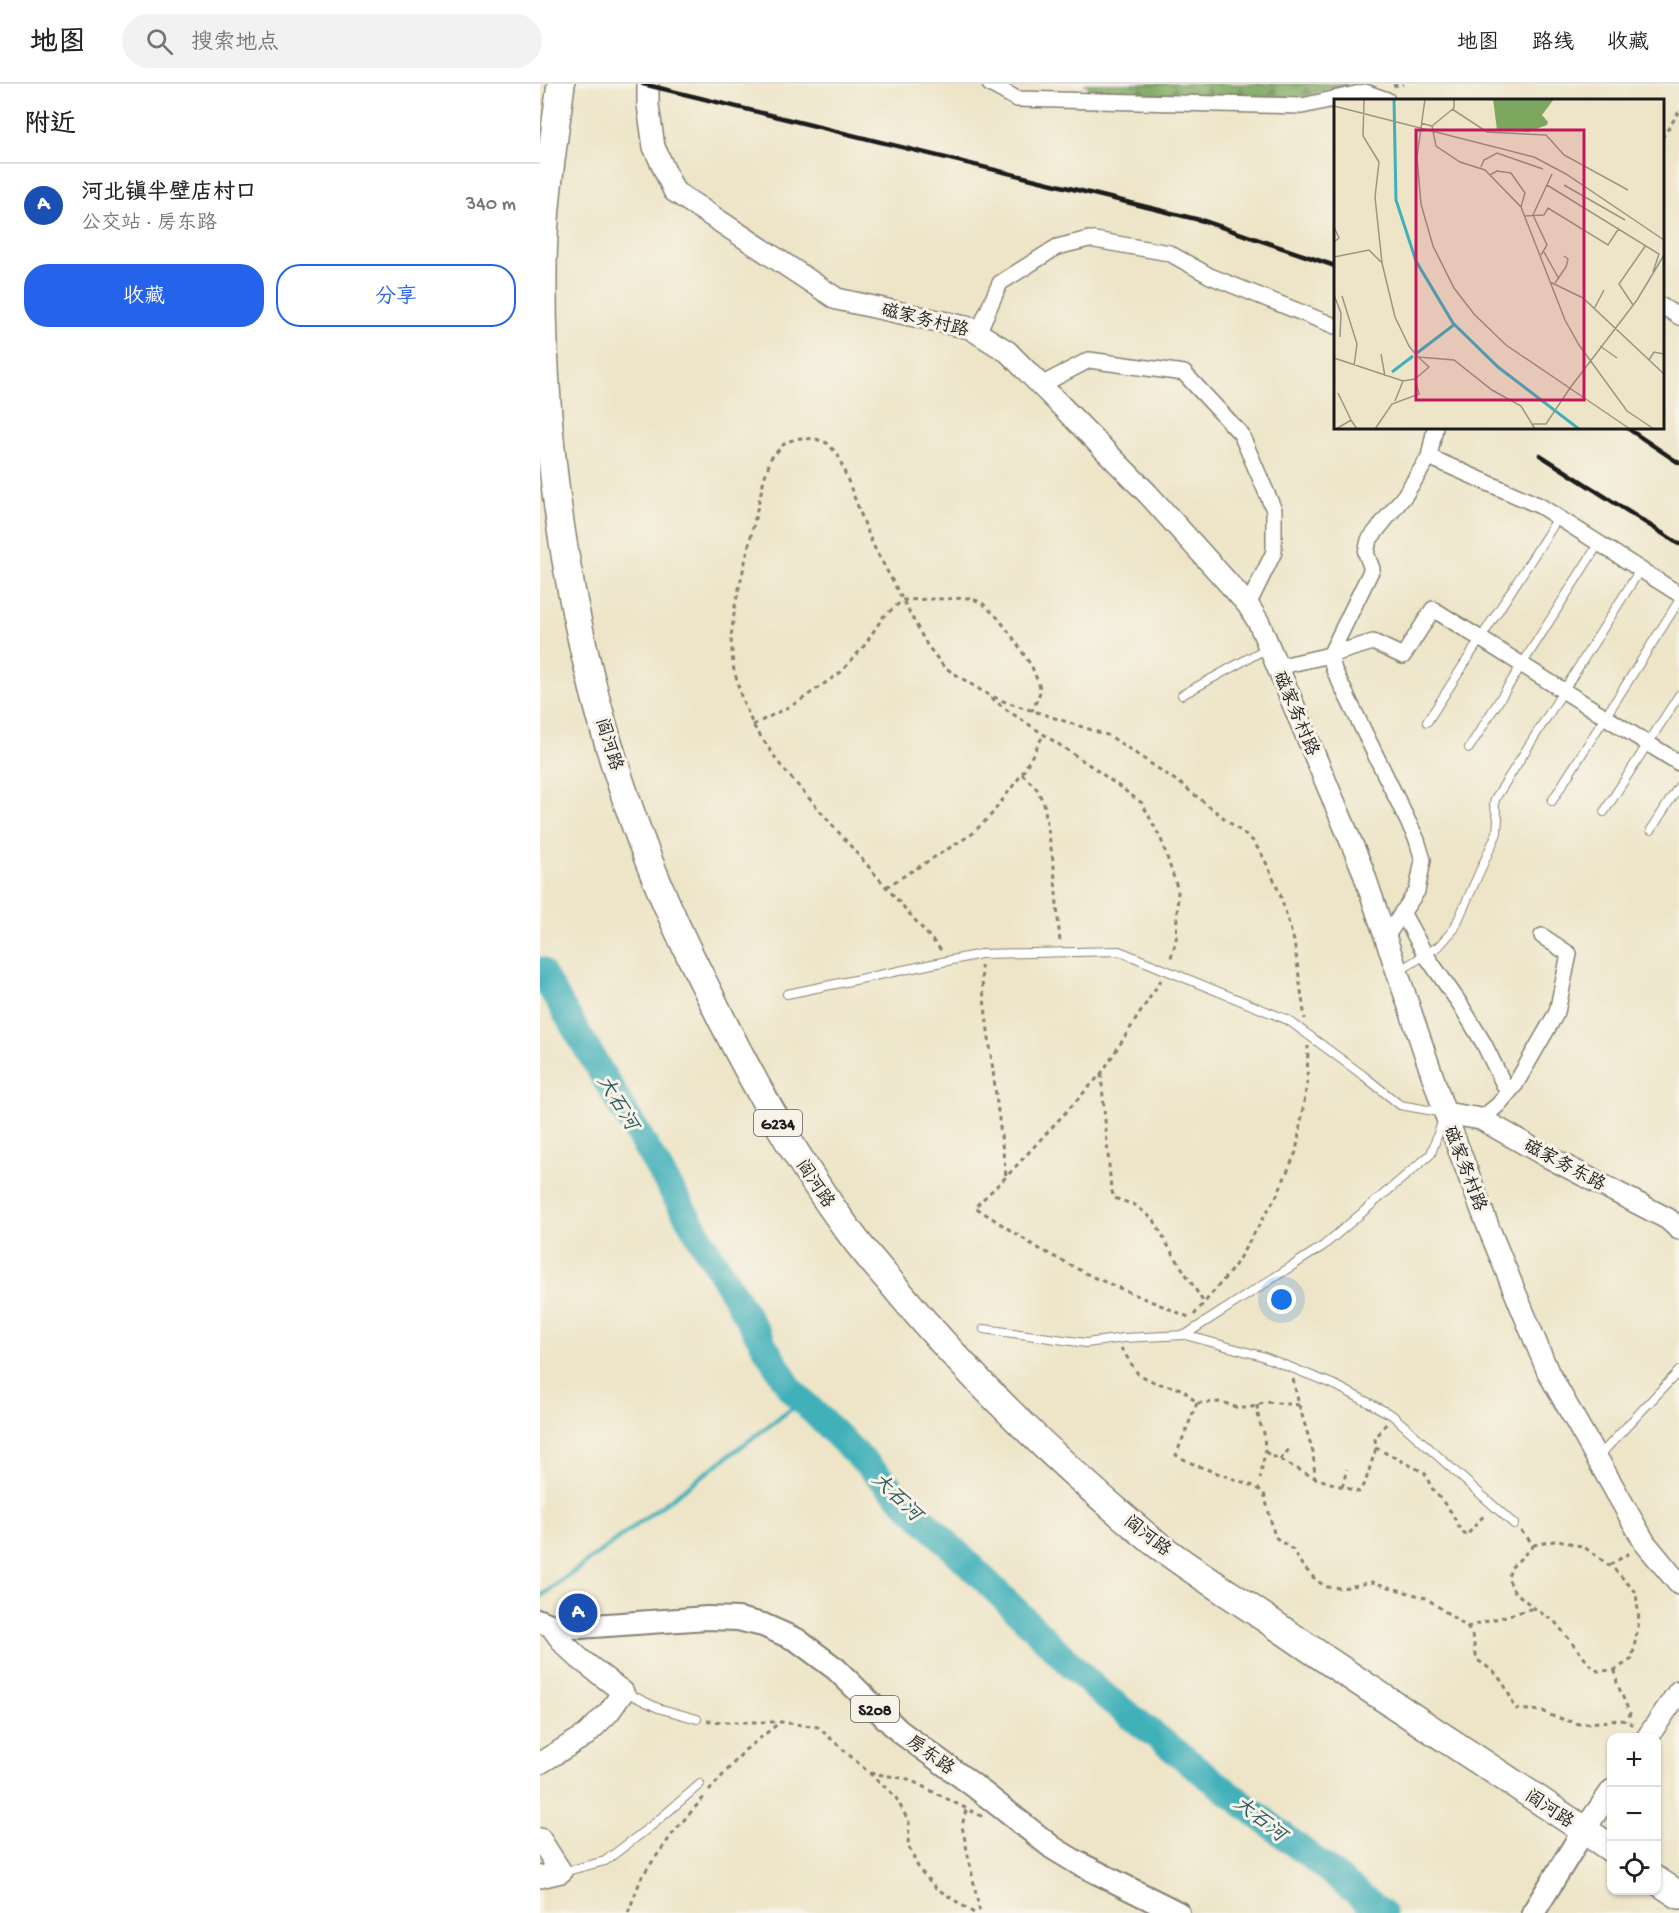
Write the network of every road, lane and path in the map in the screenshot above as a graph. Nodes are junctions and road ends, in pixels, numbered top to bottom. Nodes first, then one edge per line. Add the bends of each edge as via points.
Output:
1 (561, 84) edge
2 (648, 84) edge
3 (990, 84) edge
4 (1384, 99) edge
5 (1679, 112) edge
6 (1664, 135) edge
7 (1664, 307) edge
8 (1679, 317) edge
9 (1334, 326) edge
10 (978, 333) junction
11 (1041, 385) junction
12 (1435, 429) edge
13 (1428, 457) junction
14 (1558, 518) junction
15 (1599, 543) junction
16 (1640, 570) junction
17 (1679, 594) edge
18 (903, 600) junction
19 (1679, 601) edge
20 (1248, 604) junction
21 (1480, 638) junction
22 (1269, 646) junction
23 (1330, 656) junction
24 (1522, 664) junction
25 (1277, 667) junction
26 (1564, 690) junction
27 (985, 693) junction
28 (1182, 695) dead end
29 (1679, 695) edge
30 (1032, 711) junction
31 (1606, 717) junction
32 (1427, 722) dead end
33 (753, 724) junction
34 (1044, 734) junction
35 (1648, 743) junction
36 (1469, 748) dead end
37 (1679, 763) edge
38 (1022, 774) junction
39 (1679, 786) edge
40 (1552, 801) dead end
41 (1604, 812) dead end
42 (1651, 830) dead end
43 (886, 886) junction
44 (1402, 912) junction
45 (1542, 936) dead end
46 (1386, 937) junction
47 (1060, 953) junction
48 (981, 954) junction
49 (1425, 954) junction
50 (950, 961) junction
51 (1167, 970) junction
52 (1397, 972) junction
53 (787, 994) dead end
54 (1308, 1035) junction
55 (1101, 1074) junction
56 (1508, 1093) junction
57 (1445, 1113) junction
58 (1481, 1119) junction
59 (1006, 1177) junction
60 (1679, 1229) edge
61 (1204, 1303) junction
62 (1191, 1318) junction
63 (984, 1329) dead end
64 (1185, 1335) junction
65 (1115, 1339) junction
66 (1291, 1368) junction
67 (1679, 1371) edge
68 (1197, 1403) junction
69 (1257, 1405) junction
70 (1299, 1405) junction
71 (1392, 1415) junction
72 (1290, 1448) dead end
73 (1376, 1448) junction
74 (1265, 1452) junction
75 (1597, 1458) junction
76 (1280, 1460) junction
77 (1347, 1469) dead end
78 (1315, 1478) junction
79 (1260, 1479) dead end
80 (1342, 1487) junction
81 (1493, 1505) junction
82 (1514, 1524) joint
83 (1644, 1543) junction
84 (1534, 1545) junction
85 (1610, 1565) junction
86 (1679, 1584) edge
87 (1534, 1608) junction
88 (545, 1623) edge
89 (1467, 1626) junction
90 (1615, 1670) junction
91 (1679, 1691) edge
92 (623, 1692) junction
93 (697, 1719) joint
94 (1627, 1721) junction
95 (781, 1722) junction
96 (1642, 1733) edge
97 (1646, 1733) edge
98 (540, 1763) edge
99 (868, 1773) junction
100 (700, 1784) dead end
101 (1607, 1796) edge
102 (966, 1810) junction
103 (988, 1819) dead end
104 (1584, 1830) junction
105 (540, 1839) edge
106 (1607, 1846) edge
107 (561, 1872) junction
108 (540, 1877) edge
109 (1661, 1883) edge
110 (1679, 1895) edge
111 (628, 1913) edge
112 (974, 1913) edge
113 (980, 1913) edge
114 (1178, 1913) edge
115 (1533, 1913) edge

1 - 104 highway, 阎河路 / G234 via 547,194 544,357 554,483 570,585 594,693 651,866 684,945 753,1080 851,1236 929,1329 1025,1429 1149,1538
2 - 10 street, 磁家务村路 via 654,147 674,191 837,299
3 - 4 street via 1017,99 1302,106 1365,92
5 - 6 path
7 - 8 street
9 - 10 street via 1210,276 1169,253 1089,239 1056,247 1000,283
10 - 11 street, 磁家务村路 via 1008,352
11 - 20 street, 磁家务村路
11 - 20 street via 1089,360 1184,373 1241,434 1274,510 1274,552
12 - 13 street
13 - 14 street via 1540,506
13 - 23 street via 1405,495 1369,540 1366,553 1372,569
14 - 15 street
14 - 21 lane
15 - 16 street
15 - 24 lane
16 - 17 street
16 - 26 lane
18 - 27 path via 927,645 944,667
18 - 30 path via 969,598 981,602 998,618 1032,667 1041,690
18 - 33 path via 883,617 840,672 798,702
18 - 33 path via 872,543 838,455 828,443 816,439 786,442 771,458 764,479 731,638 733,666
19 - 31 lane
20 - 22 street, 磁家务村路
21 - 23 street via 1433,609 1403,656 1373,642
21 - 24 street
21 - 32 lane
22 - 25 street, 磁家务村路
22 - 28 lane
23 - 25 street
23 - 44 street via 1423,860 1417,891
24 - 26 street
24 - 36 lane
25 - 46 street, 磁家务村路 via 1362,868
26 - 31 street
26 - 49 lane via 1495,799 1497,833 1454,929 1439,946
27 - 30 path
27 - 34 path
29 - 35 lane
30 - 54 path via 1110,736 1181,784 1253,841 1280,894 1294,942
31 - 35 street
31 - 40 lane
33 - 43 path via 781,766
34 - 38 path
34 - 51 path via 1142,803 1161,839 1178,890 1176,941
35 - 37 street
35 - 41 lane
38 - 43 path via 972,834
38 - 47 path via 1037,789 1044,804 1054,867
39 - 42 lane
43 - 50 path
44 - 46 street
44 - 49 street
45 - 56 street via 1569,954 1557,1012
46 - 52 street, 磁家务村路
47 - 48 lane
47 - 51 lane via 1119,951
48 - 50 lane
48 - 59 path
49 - 52 lane
49 - 56 street via 1484,1044
50 - 53 lane
51 - 54 lane via 1288,1020
51 - 55 path
52 - 57 street, 磁家务村路
54 - 57 lane via 1400,1106
54 - 61 path via 1307,1084 1296,1152 1277,1195 1234,1267
55 - 59 path
55 - 61 path via 1114,1198 1135,1205 1154,1220
56 - 58 street
57 - 58 street, 磁家务东路
57 - 64 lane via 1431,1154 1348,1225 1323,1246
57 - 75 street, 磁家务村路 via 1548,1372
58 - 60 street, 磁家务东路 via 1668,1218
59 - 62 path via 975,1207 1036,1247 1084,1272
61 - 62 path
62 - 64 path
63 - 65 lane via 1086,1343
64 - 65 lane
64 - 66 lane
65 - 68 path via 1138,1374 1182,1389
66 - 70 path
66 - 71 lane via 1337,1386
67 - 75 lane
68 - 69 path via 1222,1402 1238,1408
68 - 89 path via 1176,1455 1264,1493 1275,1537 1293,1550 1315,1579 1326,1587 1343,1588 1372,1582 1426,1598
69 - 70 path
69 - 74 path
70 - 78 path via 1313,1452
71 - 73 path via 1375,1439
71 - 81 lane
72 - 76 path
73 - 80 path via 1359,1492
73 - 81 path via 1425,1473 1466,1536
74 - 76 path
74 - 79 path
75 - 83 street, 磁家务村路
76 - 78 path
77 - 80 path
78 - 80 path
81 - 82 lane
82 - 84 path
83 - 85 path
83 - 86 street, 磁家务村路
84 - 85 path via 1559,1540 1584,1547
84 - 87 path via 1511,1568 1508,1578 1514,1591
85 - 90 path via 1636,1592 1639,1621 1632,1659
87 - 89 path
87 - 90 path via 1556,1623 1590,1665 1598,1671
88 - 92 street via 580,1659
88 - 114 main road, 房东路 / S208 via 579,1627 738,1619 797,1640 836,1670 899,1731 1053,1848
89 - 94 path via 1477,1660 1503,1681 1515,1709 1543,1711 1579,1724
90 - 94 path via 1630,1714
91 - 97 street
92 - 93 lane via 658,1708
92 - 98 street via 609,1713 586,1735
93 - 95 path
94 - 96 path
95 - 99 path via 818,1727
95 - 111 path via 746,1749 676,1829 642,1876
99 - 102 path via 908,1779
99 - 112 path via 895,1796 909,1822 908,1845 919,1869 936,1888
100 - 107 lane via 605,1861
101 - 104 street
102 - 103 path
102 - 113 path via 962,1826
104 - 106 highway, 阎河路 / G234
104 - 115 main road
105 - 107 street
107 - 108 street
109 - 110 highway

